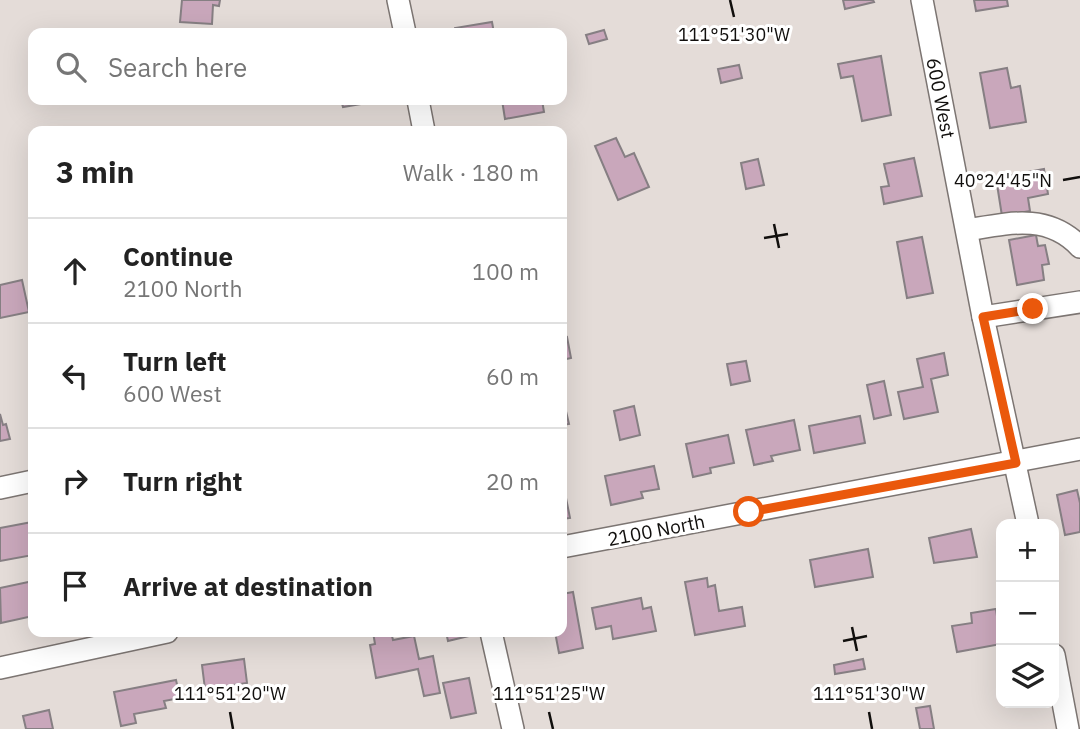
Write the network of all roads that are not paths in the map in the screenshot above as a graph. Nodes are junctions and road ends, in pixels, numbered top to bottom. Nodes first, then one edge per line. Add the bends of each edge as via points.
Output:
1 (398, 0) edge
2 (922, 0) edge
3 (404, 28) edge
4 (419, 105) edge
5 (423, 126) edge
6 (967, 230) junction
7 (1080, 247) edge
8 (1080, 302) edge
9 (983, 317) junction
10 (1080, 449) edge
11 (1016, 463) junction
12 (28, 482) edge
13 (0, 488) edge
14 (1027, 519) edge
15 (567, 546) edge
16 (144, 637) edge
17 (492, 637) edge
18 (0, 668) edge
19 (1059, 681) edge
20 (513, 729) edge
21 (1068, 729) edge

1 - 3 street
2 - 6 street, 600 West
4 - 5 street
6 - 7 street via 1027,221 1067,233
6 - 9 street, 600 West
8 - 9 street
9 - 11 street, 600 West
10 - 11 street, 2100 North
11 - 14 street, 600 West
11 - 15 street, 2100 North
12 - 13 street
16 - 18 street
17 - 20 street
19 - 21 street

